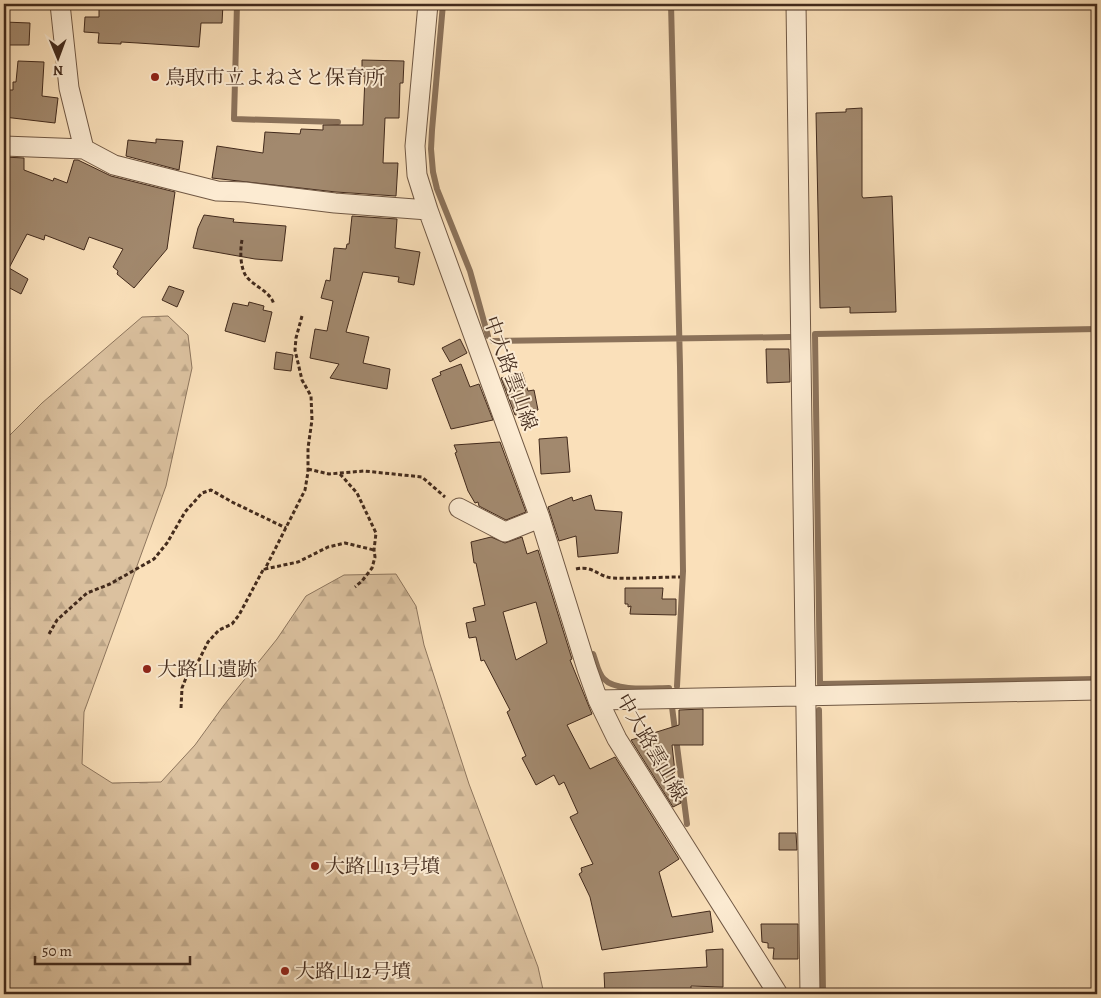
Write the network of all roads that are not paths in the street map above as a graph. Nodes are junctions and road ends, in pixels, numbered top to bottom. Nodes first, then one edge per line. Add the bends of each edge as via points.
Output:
1 (60, 4) edge
2 (428, 4) edge
3 (796, 4) edge
4 (4, 146) edge
5 (84, 150) junction
6 (428, 210) junction
7 (459, 508) road end
8 (540, 518) junction
9 (1097, 690) edge
10 (806, 696) junction
11 (598, 700) junction
12 (778, 994) edge
13 (810, 994) edge

1 - 5 street via 69,88
2 - 6 street, 中大路雲山線 via 415,146 416,175
3 - 10 street
4 - 5 street
5 - 6 street via 114,165 216,191
6 - 8 street, 中大路雲山線
7 - 8 street via 505,532
8 - 11 street, 中大路雲山線
9 - 10 street
10 - 11 street
10 - 13 street
11 - 12 street, 中大路雲山線 via 616,739

